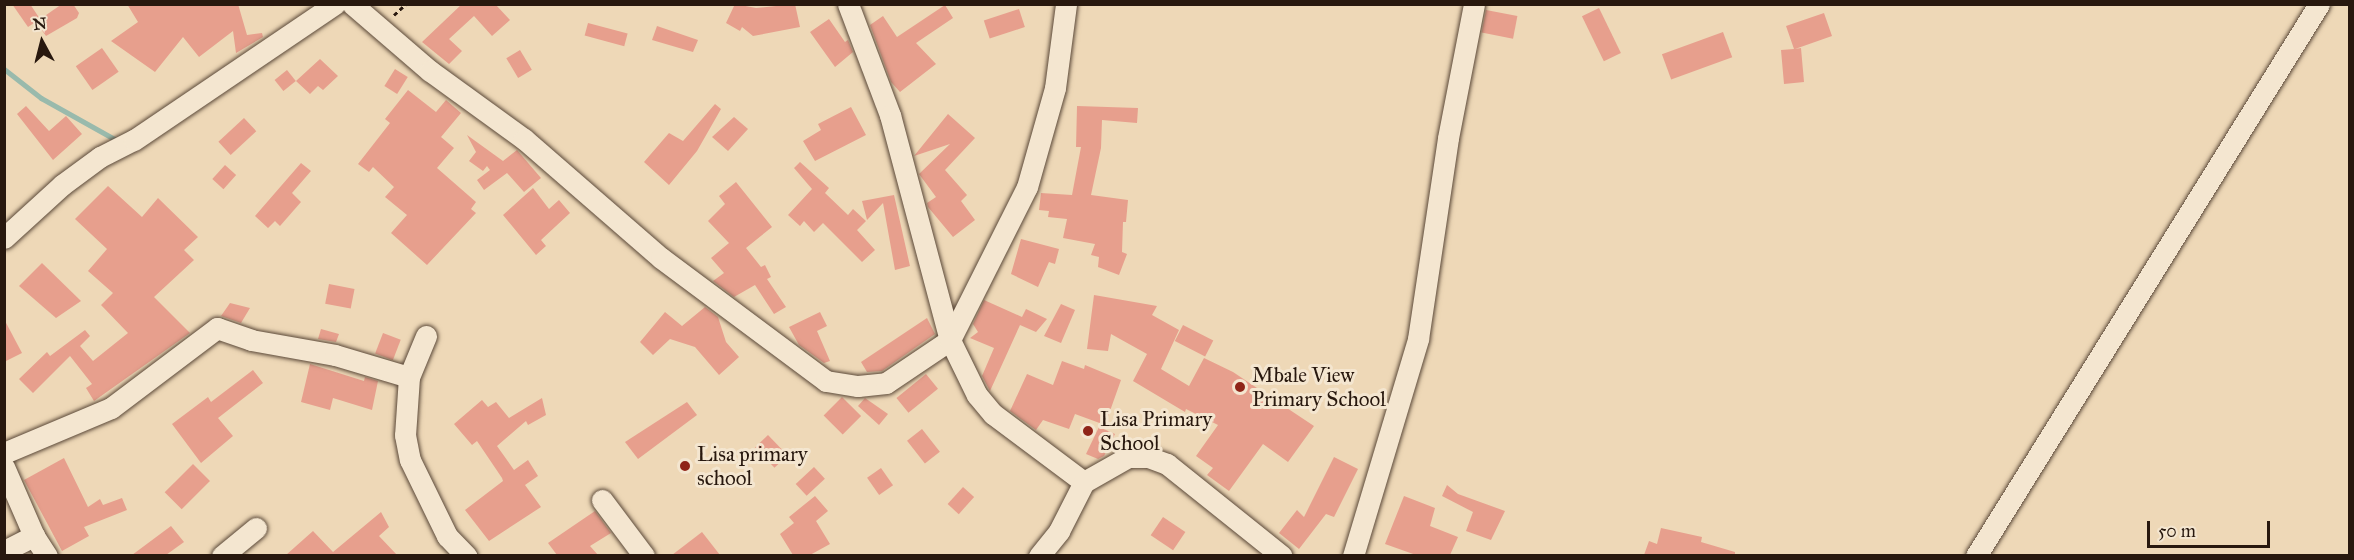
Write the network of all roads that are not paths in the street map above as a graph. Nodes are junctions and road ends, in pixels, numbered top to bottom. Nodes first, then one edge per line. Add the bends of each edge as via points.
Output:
1 (335, 4) edge
2 (352, 4) edge
3 (848, 4) edge
4 (1066, 4) edge
5 (1474, 4) edge
6 (2319, 4) edge
7 (4, 238) edge
8 (426, 336) dead end
9 (950, 340) junction
10 (409, 377) junction
11 (4, 453) edge
12 (4, 467) edge
13 (1084, 482) junction
14 (602, 500) dead end
15 (256, 528) dead end
16 (34, 536) junction
17 (4, 551) edge
18 (47, 555) edge
19 (222, 555) edge
20 (466, 555) edge
21 (644, 555) edge
22 (1039, 555) edge
23 (1282, 555) edge
24 (1353, 555) edge
25 (1976, 555) edge

1 - 7 street via 134,140 100,157 62,185
2 - 9 street via 430,71 524,139 661,258 826,381 858,386 886,383
3 - 9 street via 890,115
4 - 9 street via 1055,88 1027,187
5 - 24 street via 1448,138 1418,339
6 - 25 street
8 - 10 street
9 - 13 street via 977,394 993,414
10 - 11 street via 335,355 251,340 217,328 111,408
10 - 20 street via 405,435 410,460 447,536
12 - 16 street
13 - 22 street via 1059,531
13 - 23 street via 1128,457 1157,460
14 - 21 street
15 - 19 street
16 - 17 street
16 - 18 street

